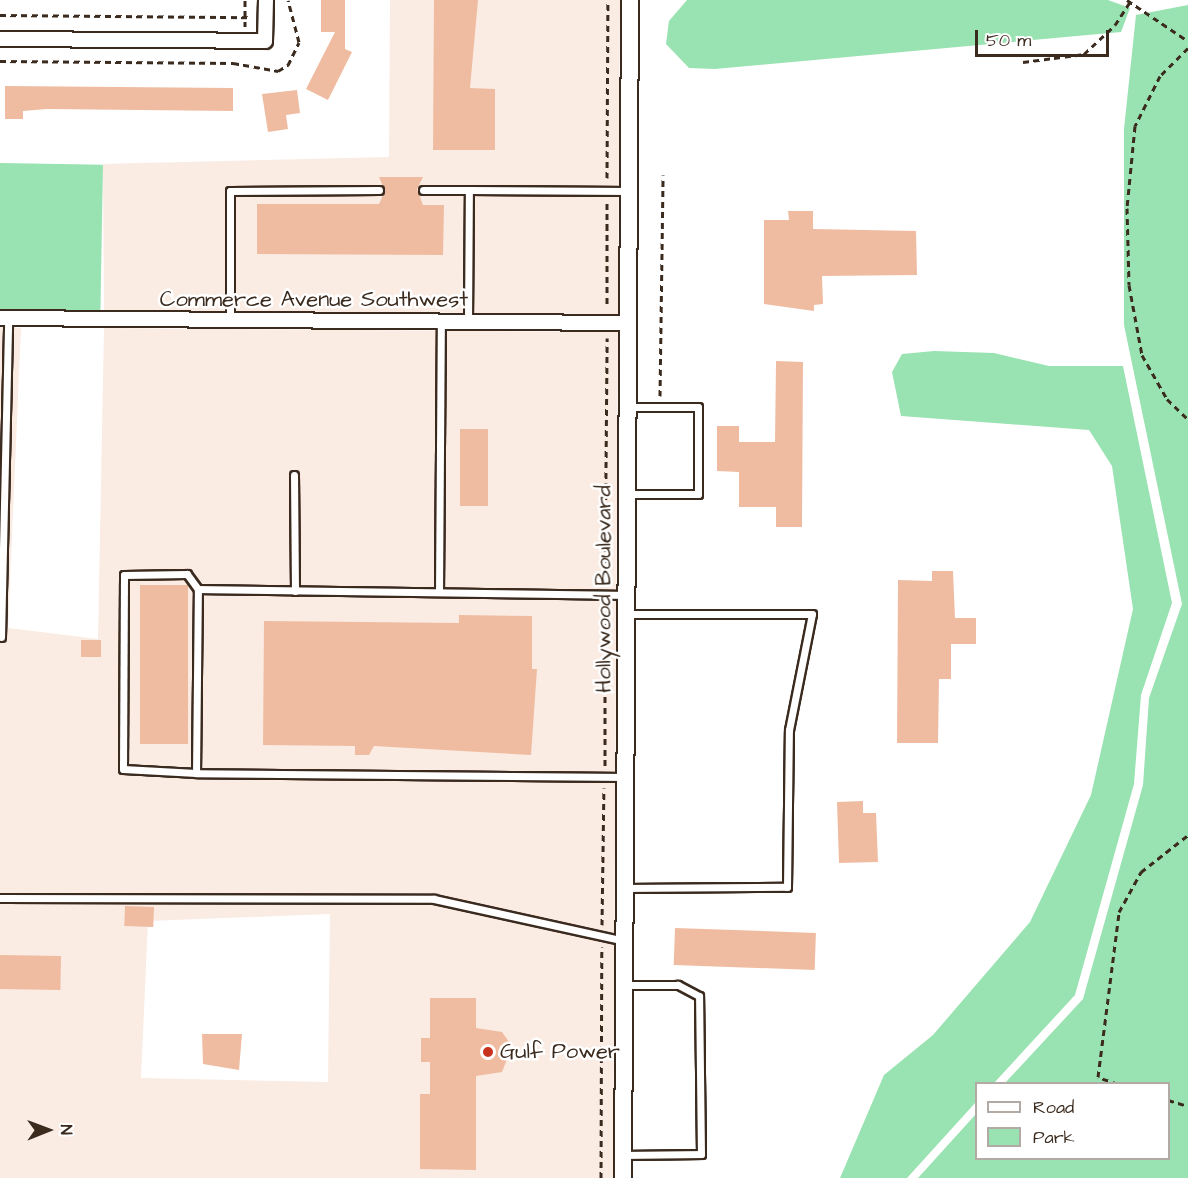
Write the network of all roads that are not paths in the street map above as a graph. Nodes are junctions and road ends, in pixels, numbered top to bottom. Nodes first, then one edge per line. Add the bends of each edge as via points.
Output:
1 (266, 0) edge
2 (630, 0) edge
3 (0, 39) edge
4 (379, 190) dead end
5 (423, 190) dead end
6 (469, 190) junction
7 (629, 191) junction
8 (4, 318) edge
9 (230, 320) junction
10 (441, 322) junction
11 (468, 322) junction
12 (628, 323) junction
13 (628, 407) junction
14 (294, 475) dead end
15 (627, 494) junction
16 (2, 558) edge
17 (198, 590) junction
18 (295, 591) junction
19 (439, 592) junction
20 (627, 595) junction
21 (627, 615) junction
22 (1, 638) edge
23 (196, 772) junction
24 (626, 777) junction
25 (625, 888) junction
26 (0, 898) edge
27 (625, 941) junction
28 (624, 985) junction
29 (624, 1155) junction
30 (623, 1178) edge

1 - 3 street via 265,41
2 - 7 street, Hollywood Boulevard
4 - 9 lane via 230,191
5 - 6 lane
6 - 7 lane
6 - 11 lane
7 - 12 street, Hollywood Boulevard
8 - 9 street, Commerce Avenue Southwest
8 - 16 lane
9 - 10 street, Commerce Avenue Southwest
10 - 11 street, Commerce Avenue Southwest
10 - 19 lane
11 - 12 street, Commerce Avenue Southwest
12 - 13 street, Hollywood Boulevard
13 - 15 street, Hollywood Boulevard
13 - 15 lane via 698,407 698,494
14 - 18 lane
15 - 20 street, Hollywood Boulevard
16 - 22 lane
17 - 18 lane
17 - 23 lane
17 - 23 lane via 187,574 124,575 123,769
18 - 19 lane
19 - 20 lane
20 - 21 street, Hollywood Boulevard
21 - 24 street, Hollywood Boulevard
21 - 25 lane via 812,614 789,730 787,887
23 - 24 lane
24 - 25 street, Hollywood Boulevard
25 - 27 street, Hollywood Boulevard
26 - 27 lane via 434,899
27 - 28 street, Hollywood Boulevard
28 - 29 street, Hollywood Boulevard
28 - 29 lane via 678,985 699,996 701,1154
29 - 30 street, Hollywood Boulevard

